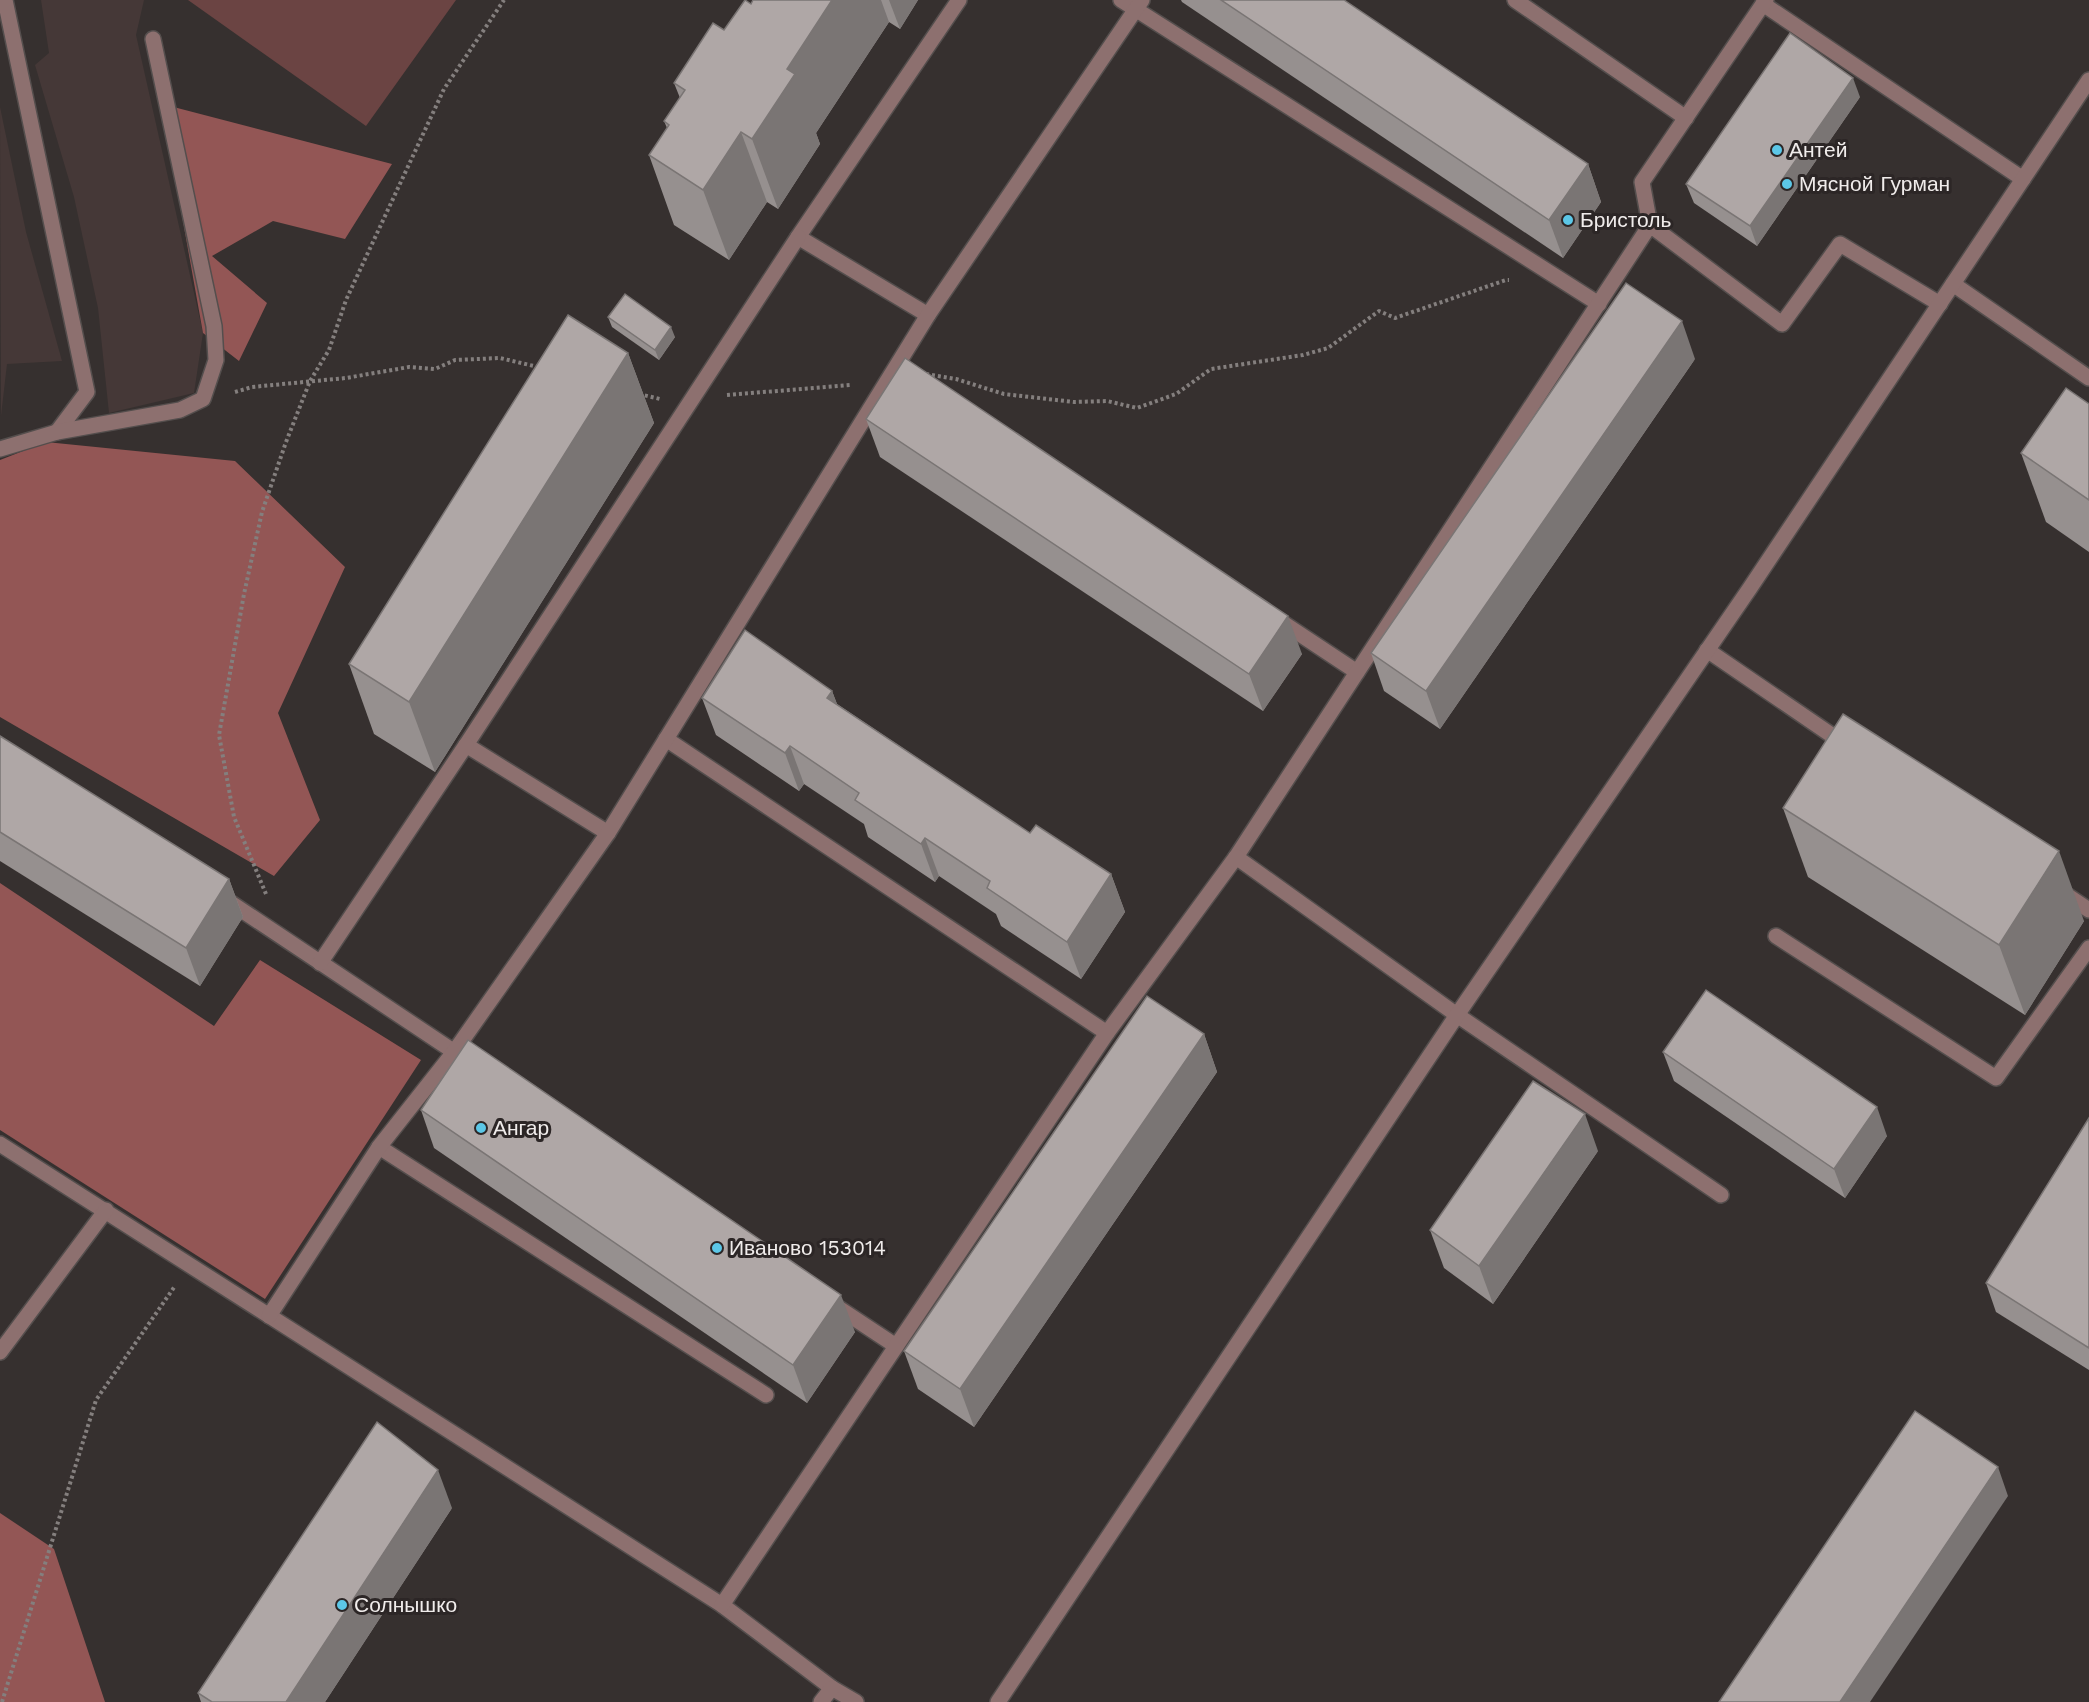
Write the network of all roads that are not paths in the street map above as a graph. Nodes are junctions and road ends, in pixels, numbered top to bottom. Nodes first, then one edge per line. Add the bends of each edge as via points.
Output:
1 (5, 0) edge
2 (959, 0) edge
3 (1121, 0) edge
4 (1515, 0) edge
5 (1764, 2) edge
6 (1139, 5) edge
7 (153, 39) dead end
8 (2089, 80) edge
9 (1686, 118) junction
10 (2023, 179) junction
11 (1650, 225) junction
12 (798, 237) junction
13 (1953, 284) junction
14 (1599, 303) junction
15 (1940, 304) junction
16 (928, 315) junction
17 (2089, 378) edge
18 (57, 432) junction
19 (0, 449) edge
20 (1269, 614) edge
21 (1707, 650) junction
22 (1358, 672) junction
23 (666, 739) junction
24 (466, 746) junction
25 (1854, 750) edge
26 (608, 832) junction
27 (1236, 857) junction
28 (2050, 884) edge
29 (207, 887) edge
30 (2089, 910) edge
31 (1776, 936) dead end
32 (2089, 948) edge
33 (320, 963) junction
34 (1458, 1015) junction
35 (1107, 1033) junction
36 (454, 1052) junction
37 (474, 1065) edge
38 (0, 1144) edge
39 (379, 1148) junction
40 (1721, 1195) dead end
41 (106, 1210) junction
42 (818, 1294) edge
43 (269, 1316) junction
44 (896, 1346) junction
45 (0, 1352) edge
46 (766, 1395) dead end
47 (722, 1605) junction
48 (832, 1688) junction
49 (821, 1702) edge
50 (856, 1702) edge
51 (999, 1702) edge

1 - 18 street via 87,392
2 - 12 street
3 - 6 street
4 - 9 street
5 - 9 street
5 - 10 street
6 - 14 street
6 - 16 street
7 - 18 street via 214,326 216,360 203,399 180,410
8 - 10 street
9 - 11 street via 1642,182
10 - 13 street
11 - 14 street
11 - 15 street via 1782,324 1840,244
12 - 16 street
12 - 24 street
13 - 15 street
13 - 17 street
14 - 22 street
15 - 21 street
16 - 23 street via 900,372
18 - 19 street
20 - 22 street
21 - 25 street
21 - 34 street
22 - 27 street
23 - 26 street
23 - 35 street
24 - 26 street
24 - 33 street
26 - 36 street
27 - 34 street
27 - 35 street
28 - 30 street
29 - 33 street
31 - 32 street via 1996,1078
33 - 36 street
34 - 40 street
34 - 51 street
35 - 44 street
36 - 37 street
36 - 39 street
38 - 41 street
39 - 43 street
39 - 46 street
41 - 43 street
41 - 45 street
42 - 44 street
43 - 47 street
44 - 47 street
47 - 48 street
48 - 49 street
48 - 50 street

